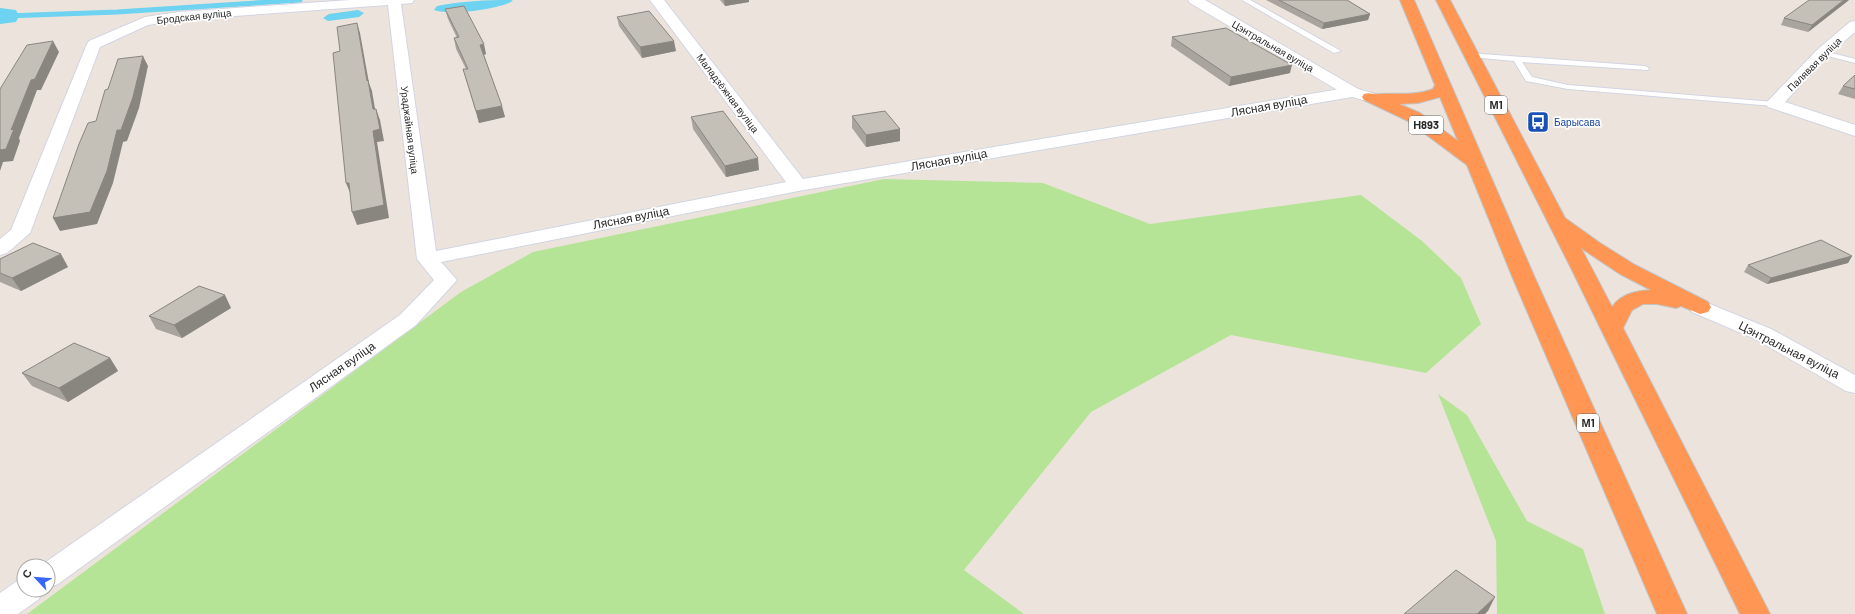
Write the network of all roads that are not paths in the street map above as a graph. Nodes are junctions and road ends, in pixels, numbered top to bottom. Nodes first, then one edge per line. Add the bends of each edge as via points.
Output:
1 (400, 0) edge
2 (657, 0) edge
3 (1195, 0) edge
4 (1245, 0) edge
5 (1407, 0) edge
6 (1443, 0) edge
7 (1855, 25) edge
8 (1337, 51) dead end
9 (1823, 52) junction
10 (1471, 55) junction
11 (1517, 59) junction
12 (1855, 61) edge
13 (1645, 68) dead end
14 (1443, 86) junction
15 (1361, 94) junction
16 (1774, 104) junction
17 (1855, 131) edge
18 (1476, 163) junction
19 (798, 185) junction
20 (1555, 218) junction
21 (0, 249) edge
22 (427, 259) junction
23 (1700, 307) junction
24 (1612, 329) junction
25 (1855, 385) edge
26 (56, 570) edge
27 (17, 598) edge
28 (0, 610) edge
29 (1672, 614) edge
30 (1755, 614) edge

1 - 21 street, Бродская вуліца via 179,16 145,21 94,44 20,233
1 - 22 street, Ураджайная вуліца
2 - 19 street, Маладзёжная вуліца
3 - 15 street, Цэнтральная вуліца / Н893
4 - 8 lane
5 - 14 highway, М1
6 - 10 highway, М1
7 - 9 street, Палявая вуліца
9 - 12 lane
9 - 16 street, Палявая вуліца
10 - 11 lane
10 - 20 highway, М1
11 - 13 lane
11 - 16 lane via 1530,79 1538,82 1568,87
14 - 15 highway, Н893 via 1439,92 1424,98 1402,100
14 - 18 highway, М1
15 - 18 highway, Н893 via 1414,117
15 - 19 street, Лясная вуліца
16 - 17 street
18 - 29 highway, М1
19 - 22 street, Лясная вуліца
20 - 23 highway via 1618,264
20 - 24 highway, М1
22 - 26 street, Лясная вуліца via 446,280 408,320
23 - 24 highway via 1665,298 1641,296 1626,304
23 - 25 street, Цэнтральная вуліца via 1763,334
24 - 30 highway, М1
27 - 28 street

